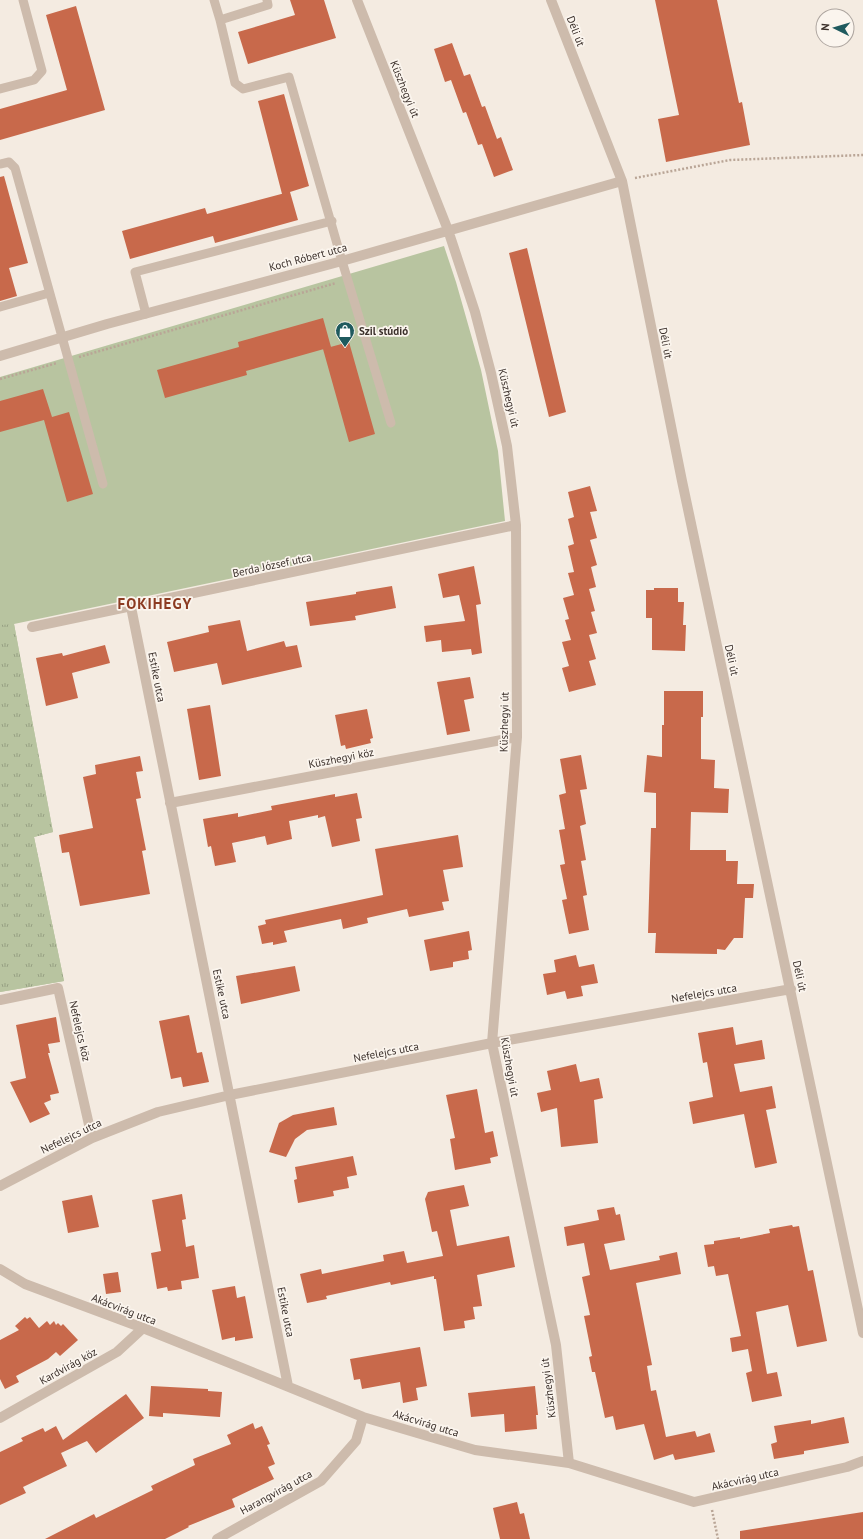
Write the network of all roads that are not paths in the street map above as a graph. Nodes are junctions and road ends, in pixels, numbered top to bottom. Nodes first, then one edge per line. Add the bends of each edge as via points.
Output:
1 (23, 0) edge
2 (214, 0) edge
3 (267, 0) edge
4 (357, 0) edge
5 (551, 0) edge
6 (220, 20) junction
7 (0, 89) edge
8 (0, 164) edge
9 (622, 181) junction
10 (332, 221) junction
11 (448, 230) junction
12 (342, 261) junction
13 (49, 293) junction
14 (0, 307) edge
15 (146, 314) junction
16 (62, 339) junction
17 (0, 356) edge
18 (391, 423) dead end
19 (103, 484) dead end
20 (516, 525) junction
21 (131, 607) junction
22 (32, 627) dead end
23 (517, 737) junction
24 (170, 803) junction
25 (791, 989) junction
26 (0, 1000) edge
27 (492, 1043) junction
28 (230, 1095) junction
29 (92, 1138) junction
30 (0, 1186) edge
31 (0, 1269) edge
32 (143, 1328) junction
33 (863, 1333) edge
34 (288, 1386) junction
35 (363, 1416) junction
36 (0, 1418) edge
37 (863, 1461) edge
38 (569, 1462) junction
39 (217, 1539) edge

1 - 7 lane via 42,71 34,80
2 - 6 lane
3 - 6 lane via 268,5
4 - 11 street, Küszhegyi út
5 - 9 street, Déli út
6 - 10 lane via 235,83 243,88 289,77
8 - 13 lane via 9,162 15,168
9 - 11 street, Koch Róbert utca
9 - 25 street, Déli út via 682,482
10 - 12 lane
10 - 15 lane via 135,272
11 - 12 street, Koch Róbert utca
11 - 20 street, Küszhegyi út via 475,312 491,373 507,446
12 - 15 street, Koch Róbert utca
12 - 18 lane
13 - 14 lane
13 - 16 lane
15 - 16 street, Koch Róbert utca
16 - 17 street, Koch Róbert utca
16 - 19 lane
20 - 21 street, Berda József utca
20 - 23 street, Küszhegyi út
21 - 22 street, Berda József utca
21 - 24 street, Estike utca
23 - 24 street, Küszhegyi köz
23 - 27 street, Küszhegyi út
24 - 28 street, Estike utca
25 - 27 street, Nefelejcs utca
25 - 33 street, Déli út
26 - 29 street, Nefelejcs köz via 58,988
27 - 28 street, Nefelejcs utca
27 - 38 street, Küszhegyi út via 556,1345
28 - 29 street, Nefelejcs utca via 158,1112
28 - 34 street, Estike utca
29 - 30 street, Nefelejcs utca
31 - 32 street, Akácvirág utca via 25,1284
32 - 34 street, Akácvirág utca
32 - 36 street, Kardvirág köz via 117,1352
34 - 35 street, Akácvirág utca
35 - 38 street, Akácvirág utca via 475,1450
35 - 39 street, Harangvirág utca via 356,1441 321,1481
37 - 38 street, Akácvirág utca via 840,1469 694,1502

